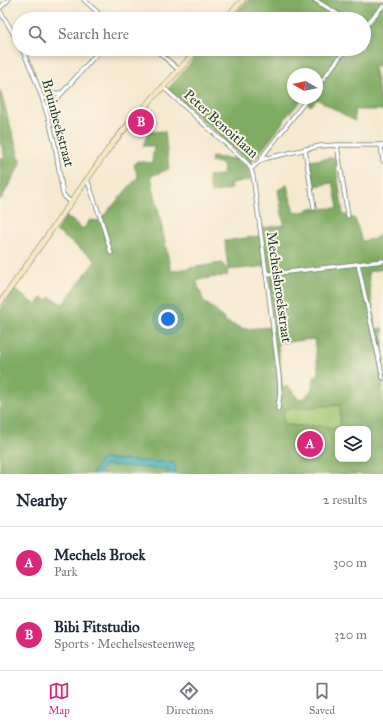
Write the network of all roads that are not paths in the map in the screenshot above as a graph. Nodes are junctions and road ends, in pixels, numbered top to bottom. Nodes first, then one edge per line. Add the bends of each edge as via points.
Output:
1 (8, 0) edge
2 (84, 0) edge
3 (243, 0) edge
4 (315, 0) edge
5 (383, 6) edge
6 (0, 8) edge
7 (0, 11) edge
8 (97, 12) edge
9 (232, 12) edge
10 (335, 12) edge
11 (371, 19) edge
12 (12, 31) edge
13 (26, 56) edge
14 (95, 56) edge
15 (163, 56) edge
16 (192, 56) edge
17 (341, 56) edge
18 (179, 70) junction
19 (323, 79) edge
20 (163, 87) junction
21 (61, 93) junction
22 (43, 99) junction
23 (303, 104) edge
24 (46, 108) junction
25 (337, 145) junction
26 (382, 145) edge
27 (305, 149) junction
28 (261, 160) junction
29 (383, 161) edge
30 (251, 169) junction
31 (87, 179) junction
32 (71, 202) junction
33 (314, 208) dead end
34 (348, 216) dead end
35 (111, 253) dead end
36 (383, 261) edge
37 (358, 264) junction
38 (266, 272) junction
39 (0, 304) edge
40 (383, 378) edge
41 (278, 409) dead end

1 - 6 street
2 - 8 street
3 - 9 street
4 - 10 street
5 - 11 street
7 - 12 street
13 - 22 street, Bruinbeekstraat
14 - 21 street
15 - 18 street
16 - 18 street
17 - 19 street
18 - 20 street
20 - 30 street, Peter Benoitlaan
20 - 31 street via 112,144
21 - 22 street
21 - 24 street
22 - 24 street, Bruinbeekstraat
23 - 28 street
24 - 32 street, Bruinbeekstraat via 63,194
25 - 26 street, Peter Benoitlaan
25 - 27 street, Peter Benoitlaan
25 - 34 street
26 - 29 street
27 - 28 street, Peter Benoitlaan
27 - 33 street
28 - 30 street, Peter Benoitlaan
30 - 38 street, Mechelsbroekstraat
31 - 32 street
31 - 35 street
32 - 39 street
36 - 37 street
37 - 38 street via 270,274
37 - 40 street
38 - 41 street, Mechelsbroekstraat via 280,376

